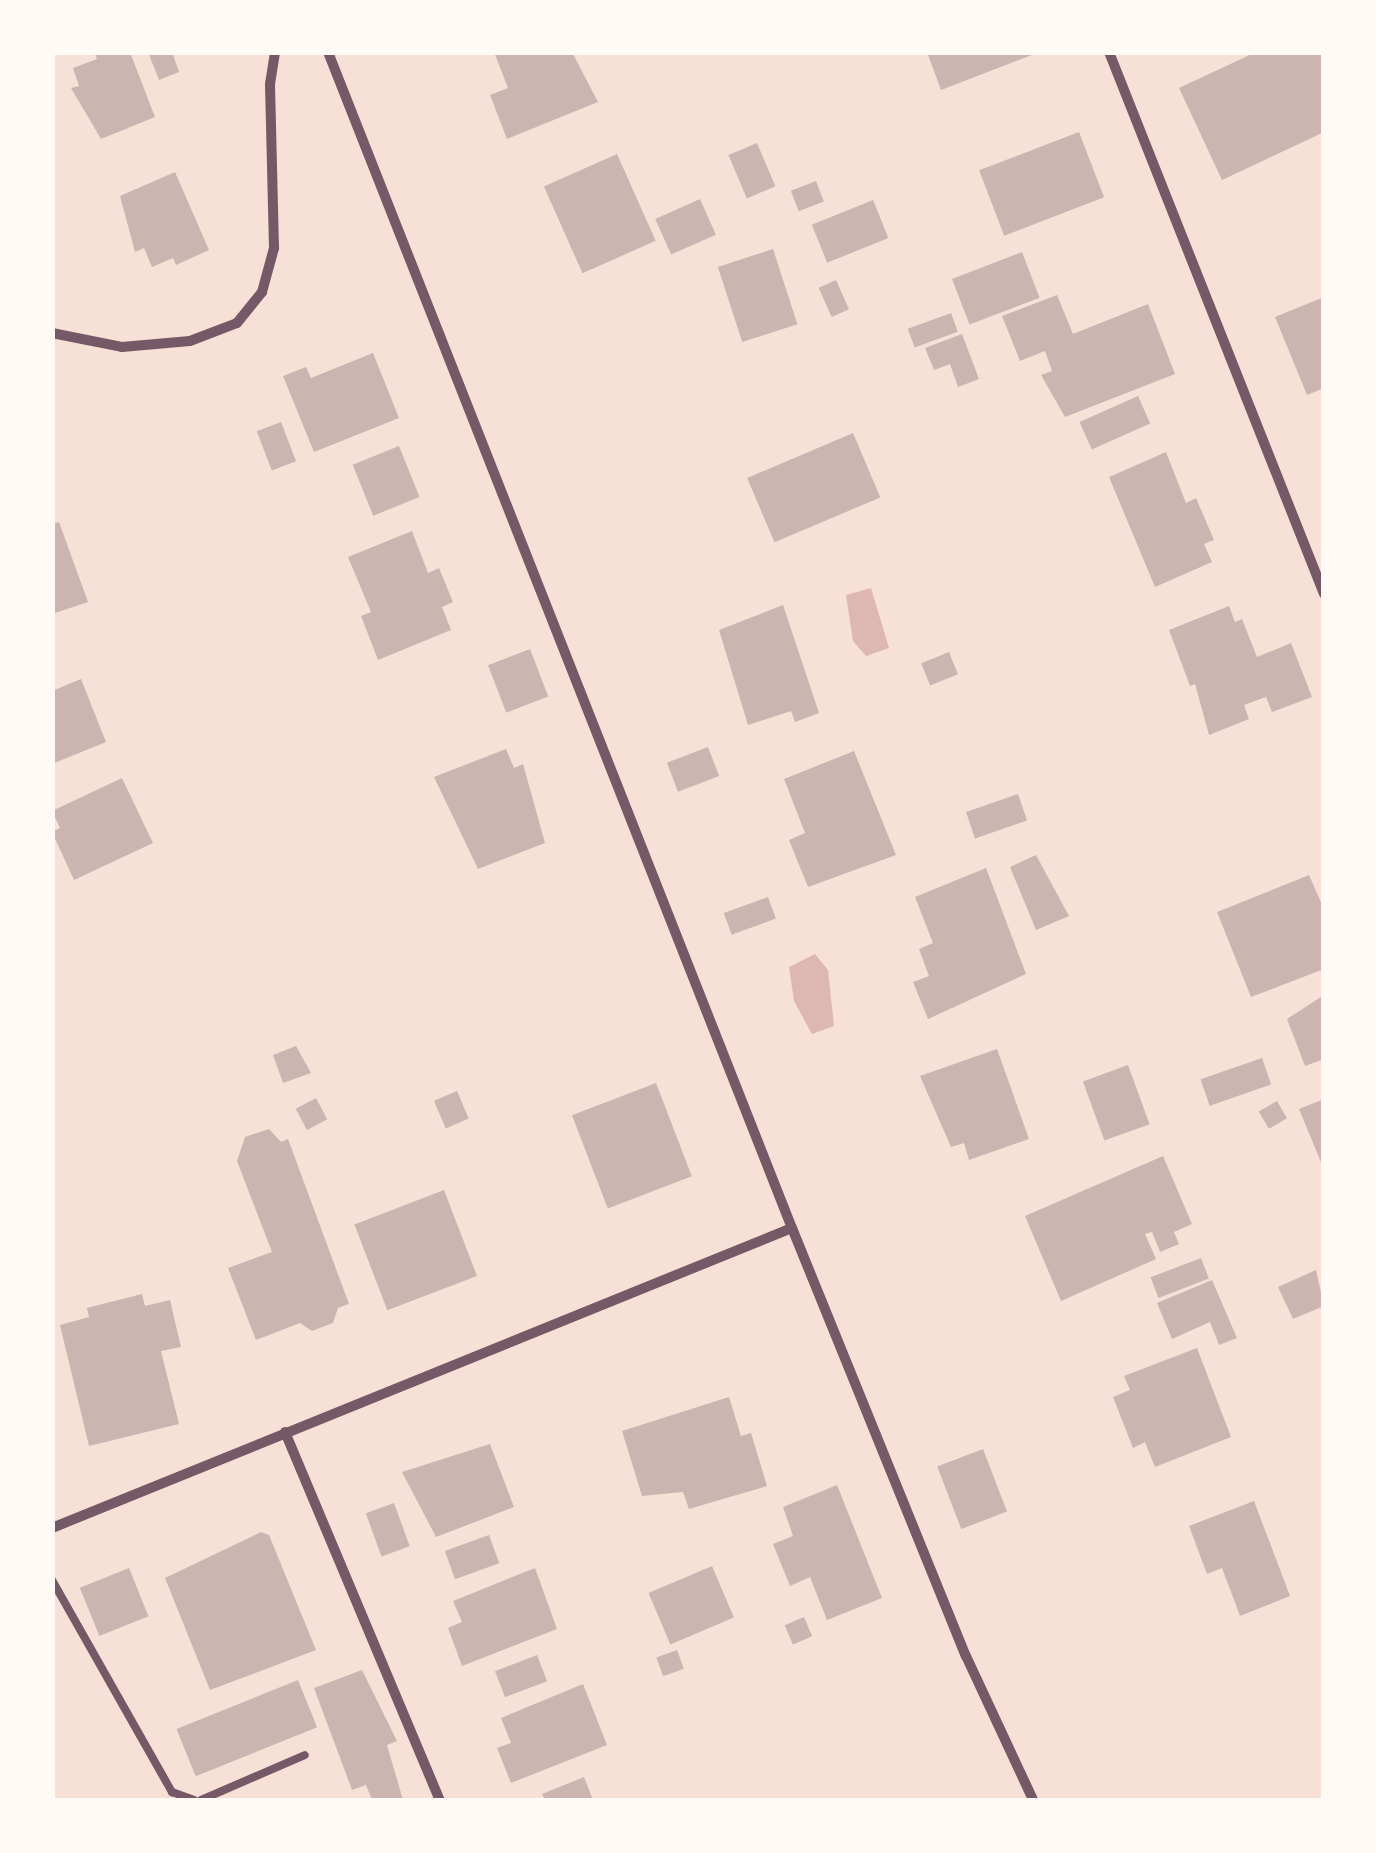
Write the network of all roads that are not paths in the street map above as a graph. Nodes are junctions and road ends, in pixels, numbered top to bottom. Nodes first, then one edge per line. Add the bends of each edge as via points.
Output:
1 (275, 52) edge
2 (328, 52) edge
3 (1108, 52) edge
4 (52, 333) edge
5 (1324, 594) edge
6 (792, 1228) junction
7 (285, 1432) junction
8 (52, 1528) edge
9 (52, 1580) edge
10 (305, 1755) dead end
11 (198, 1800) edge
12 (440, 1800) edge
13 (1033, 1800) edge

1 - 4 street via 274,248 262,292 237,323 190,342 122,347
2 - 6 street
3 - 5 street
6 - 7 street
6 - 13 street via 966,1656
7 - 8 street
7 - 12 street
9 - 11 lane via 172,1792
10 - 11 lane

